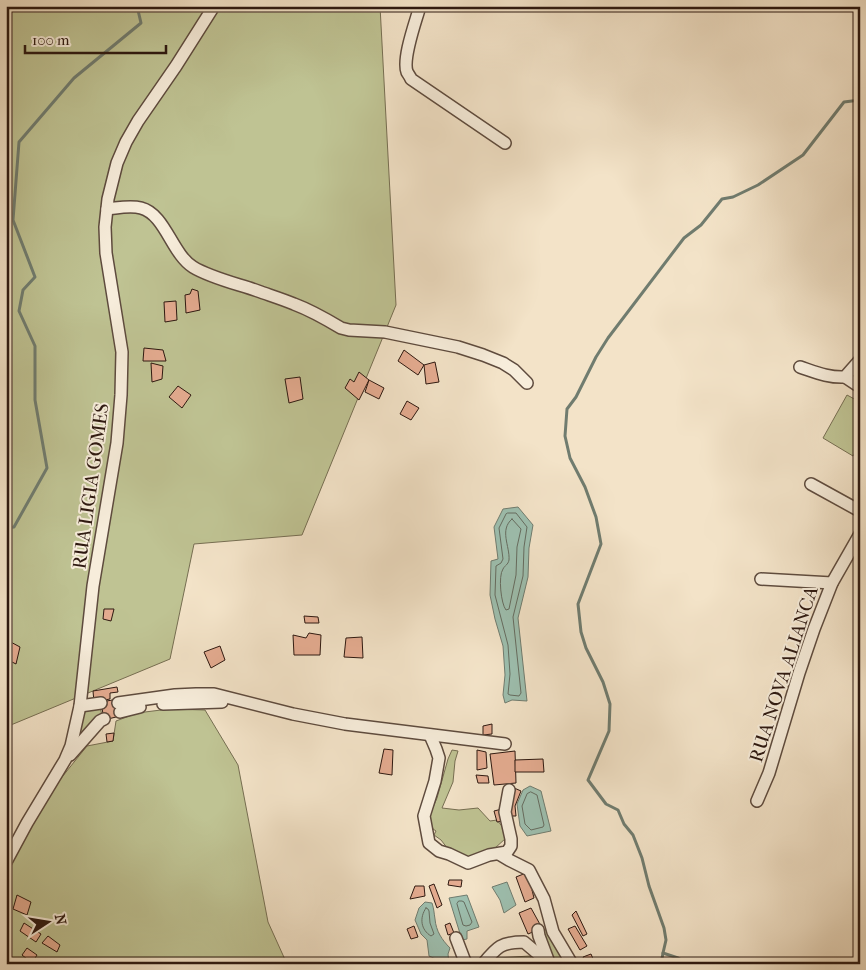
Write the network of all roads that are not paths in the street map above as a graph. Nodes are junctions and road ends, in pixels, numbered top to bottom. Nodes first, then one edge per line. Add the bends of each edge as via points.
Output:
1 (214, 6) edge
2 (420, 6) edge
3 (505, 143) dead end
4 (107, 209) junction
5 (860, 360) edge
6 (800, 367) dead end
7 (845, 377) junction
8 (527, 383) dead end
9 (860, 387) edge
10 (810, 484) dead end
11 (860, 511) edge
12 (860, 534) edge
13 (761, 579) dead end
14 (832, 583) junction
15 (101, 704) dead end
16 (80, 706) junction
17 (119, 707) dead end
18 (104, 719) dead end
19 (430, 735) junction
20 (505, 744) dead end
21 (65, 760) junction
22 (509, 790) dead end
23 (757, 801) dead end
24 (499, 854) junction
25 (6, 862) edge
26 (538, 930) dead end
27 (456, 938) dead end
28 (466, 964) edge
29 (483, 964) edge
30 (550, 964) edge
31 (572, 964) edge

1 - 4 street, RUA LIGIA GOMES via 126,142 117,163
2 - 3 street via 406,63 411,79
4 - 8 street via 130,207 147,210 185,261 208,274 294,304 341,328 385,332 483,355 514,370
4 - 16 street, RUA LIGIA GOMES via 106,253 122,352 121,395 116,452 93,586
5 - 7 street
6 - 7 street
7 - 9 street
10 - 11 street
12 - 14 street, RUA NOVA ALIANCA
13 - 14 street
14 - 23 street, RUA NOVA ALIANCA
15 - 16 street
16 - 21 street, RUA LIGIA GOMES
17 - 19 street via 153,698 214,694 345,724
18 - 21 street
19 - 20 street
19 - 24 street via 439,758 424,816 429,843 439,851 468,863
21 - 25 street, RUA LIGIA GOMES
22 - 24 street via 505,812 512,846
24 - 31 street via 529,870 544,899 553,932
26 - 30 street
27 - 28 street
29 - 30 street via 502,944 524,942

